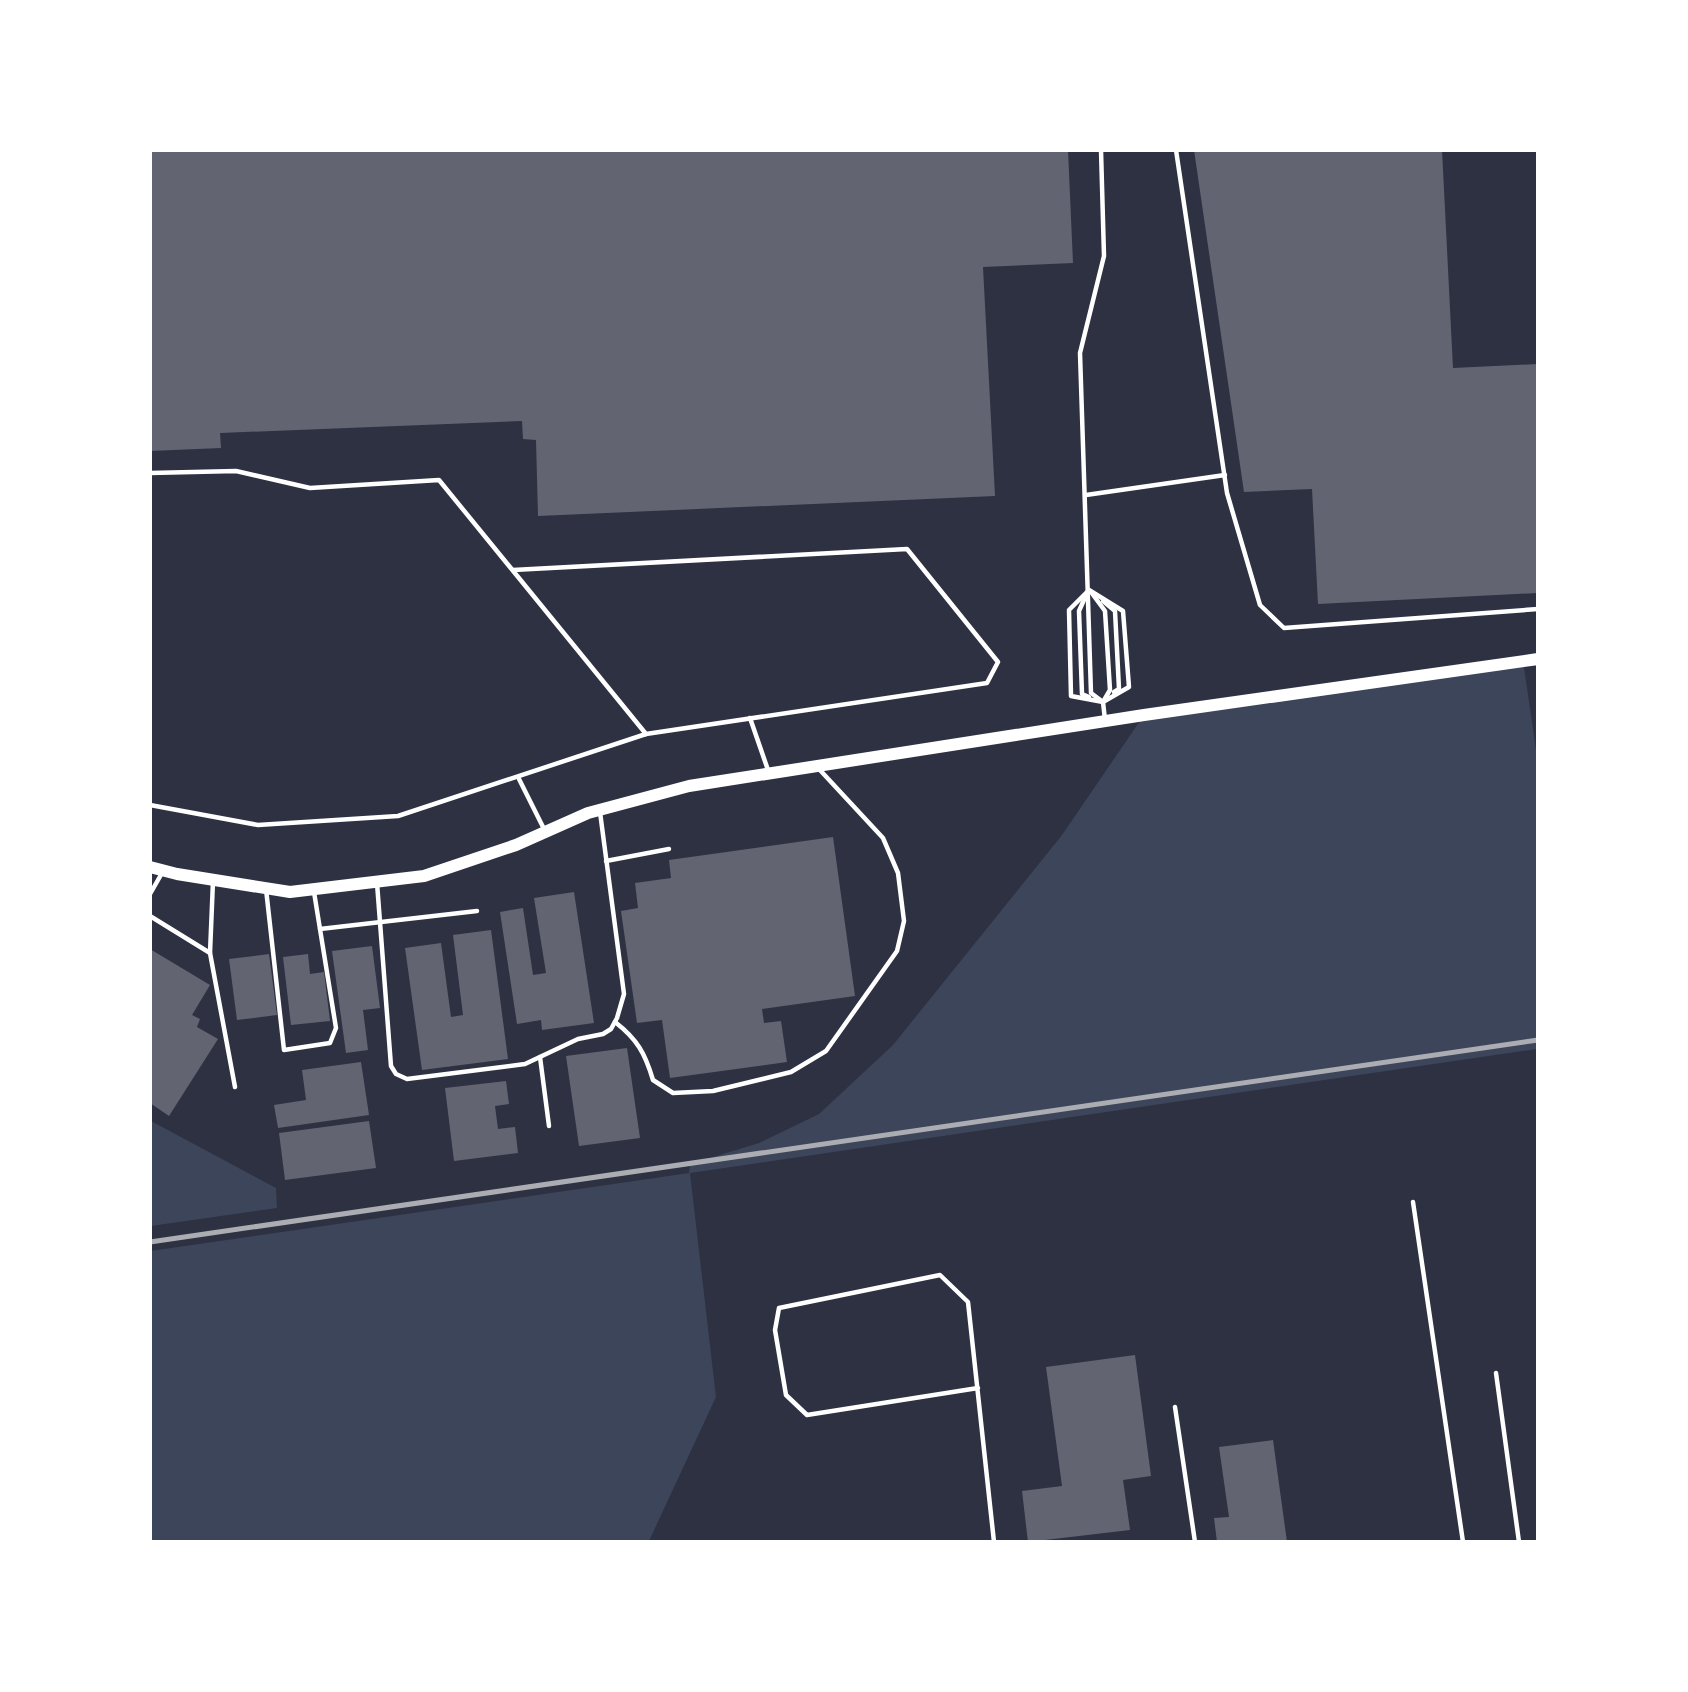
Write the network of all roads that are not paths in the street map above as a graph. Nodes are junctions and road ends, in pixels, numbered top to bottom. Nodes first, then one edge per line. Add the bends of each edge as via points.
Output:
1 (1101, 150) edge
2 (1176, 150) edge
3 (150, 472) edge
4 (1225, 475) junction
5 (1086, 495) junction
6 (513, 570) junction
7 (1089, 590) junction
8 (1538, 609) edge
9 (1538, 659) edge
10 (1102, 702) junction
11 (750, 718) junction
12 (1105, 721) junction
13 (646, 734) junction
14 (816, 766) junction
15 (769, 773) junction
16 (519, 779) junction
17 (150, 805) edge
18 (599, 810) junction
19 (545, 832) junction
20 (669, 849) dead end
21 (606, 861) junction
22 (157, 869) edge
23 (213, 880) junction
24 (376, 882) junction
25 (266, 888) junction
26 (314, 889) junction
27 (150, 894) edge
28 (478, 911) dead end
29 (150, 916) edge
30 (380, 924) junction
31 (320, 929) junction
32 (210, 953) junction
33 (615, 1022) junction
34 (540, 1057) junction
35 (235, 1087) dead end
36 (549, 1126) dead end
37 (1413, 1202) dead end
38 (1496, 1374) dead end
39 (978, 1388) junction
40 (1175, 1407) dead end
41 (993, 1542) edge
42 (1195, 1542) edge
43 (1463, 1542) edge
44 (1519, 1542) edge

1 - 5 lane via 1104,256 1080,353
2 - 4 lane
3 - 6 lane via 236,471 310,488 439,480
4 - 5 lane
4 - 8 lane via 1260,605 1284,628
5 - 7 lane
6 - 11 lane via 907,549 998,662 986,683
6 - 13 lane
7 - 10 lane via 1091,692
7 - 10 lane via 1105,611 1110,690
7 - 10 lane via 1079,611 1082,694
7 - 10 lane via 1115,611 1119,689
7 - 10 lane via 1069,610 1071,696
7 - 10 lane via 1123,611 1129,687
9 - 12 street
10 - 12 lane
11 - 13 lane
11 - 15 lane
12 - 14 street
13 - 16 lane
14 - 15 street
14 - 33 lane via 883,838 898,873 904,920 897,951 826,1051 791,1072 713,1091 673,1094 653,1080 636,1038
15 - 18 street via 688,786
16 - 17 lane via 398,816 258,825
16 - 19 lane
18 - 19 street
18 - 21 lane
19 - 24 street via 424,876
20 - 21 lane
21 - 33 lane via 624,994
22 - 23 street
22 - 27 lane
23 - 25 street
23 - 32 lane
24 - 26 street
24 - 30 lane
25 - 26 street
25 - 31 lane via 284,1049 334,1039
26 - 31 lane
28 - 30 lane
29 - 32 lane
30 - 31 lane
30 - 34 lane via 391,1066 396,1074 407,1079 525,1064
32 - 35 lane
33 - 34 lane via 603,1034 578,1039
34 - 36 lane
37 - 43 lane
38 - 44 lane
39 - 39 lane via 968,1302 940,1275 779,1308 775,1330 786,1395 807,1415
39 - 41 lane
40 - 42 lane

